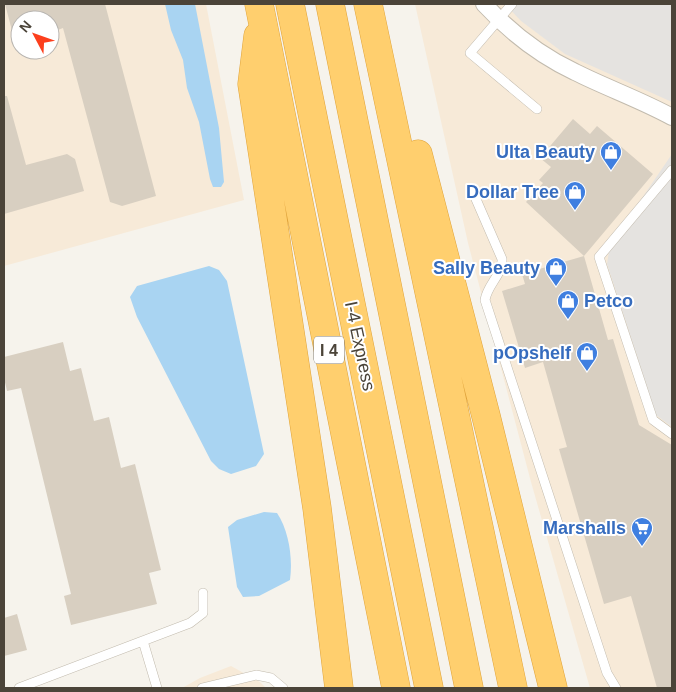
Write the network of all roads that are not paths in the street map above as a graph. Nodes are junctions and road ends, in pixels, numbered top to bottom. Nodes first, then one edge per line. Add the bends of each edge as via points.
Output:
1 (290, 4) edge
2 (330, 4) edge
3 (368, 4) edge
4 (484, 4) edge
5 (512, 4) edge
6 (260, 8) edge
7 (498, 20) junction
8 (386, 91) junction
9 (537, 110) dead end
10 (672, 117) edge
11 (672, 170) edge
12 (472, 190) dead end
13 (672, 434) edge
14 (203, 593) dead end
15 (142, 641) junction
16 (19, 688) edge
17 (157, 688) edge
18 (202, 688) edge
19 (283, 688) edge
20 (339, 688) edge
21 (396, 688) edge
22 (429, 688) edge
23 (469, 688) edge
24 (514, 688) edge
25 (553, 688) edge
26 (616, 688) edge

1 - 22 highway, I-4 Express
2 - 23 highway
3 - 8 highway
4 - 7 street
5 - 7 lane
6 - 20 highway via 252,84 317,508
6 - 21 highway, I 4
7 - 9 lane via 470,53
7 - 10 street via 573,72
8 - 24 highway
8 - 25 highway via 412,130
11 - 13 lane via 599,257 653,420
12 - 26 lane via 503,265 484,300 606,673
14 - 15 lane via 203,612 190,623
15 - 16 lane
15 - 17 lane
18 - 19 lane via 256,675 270,678

